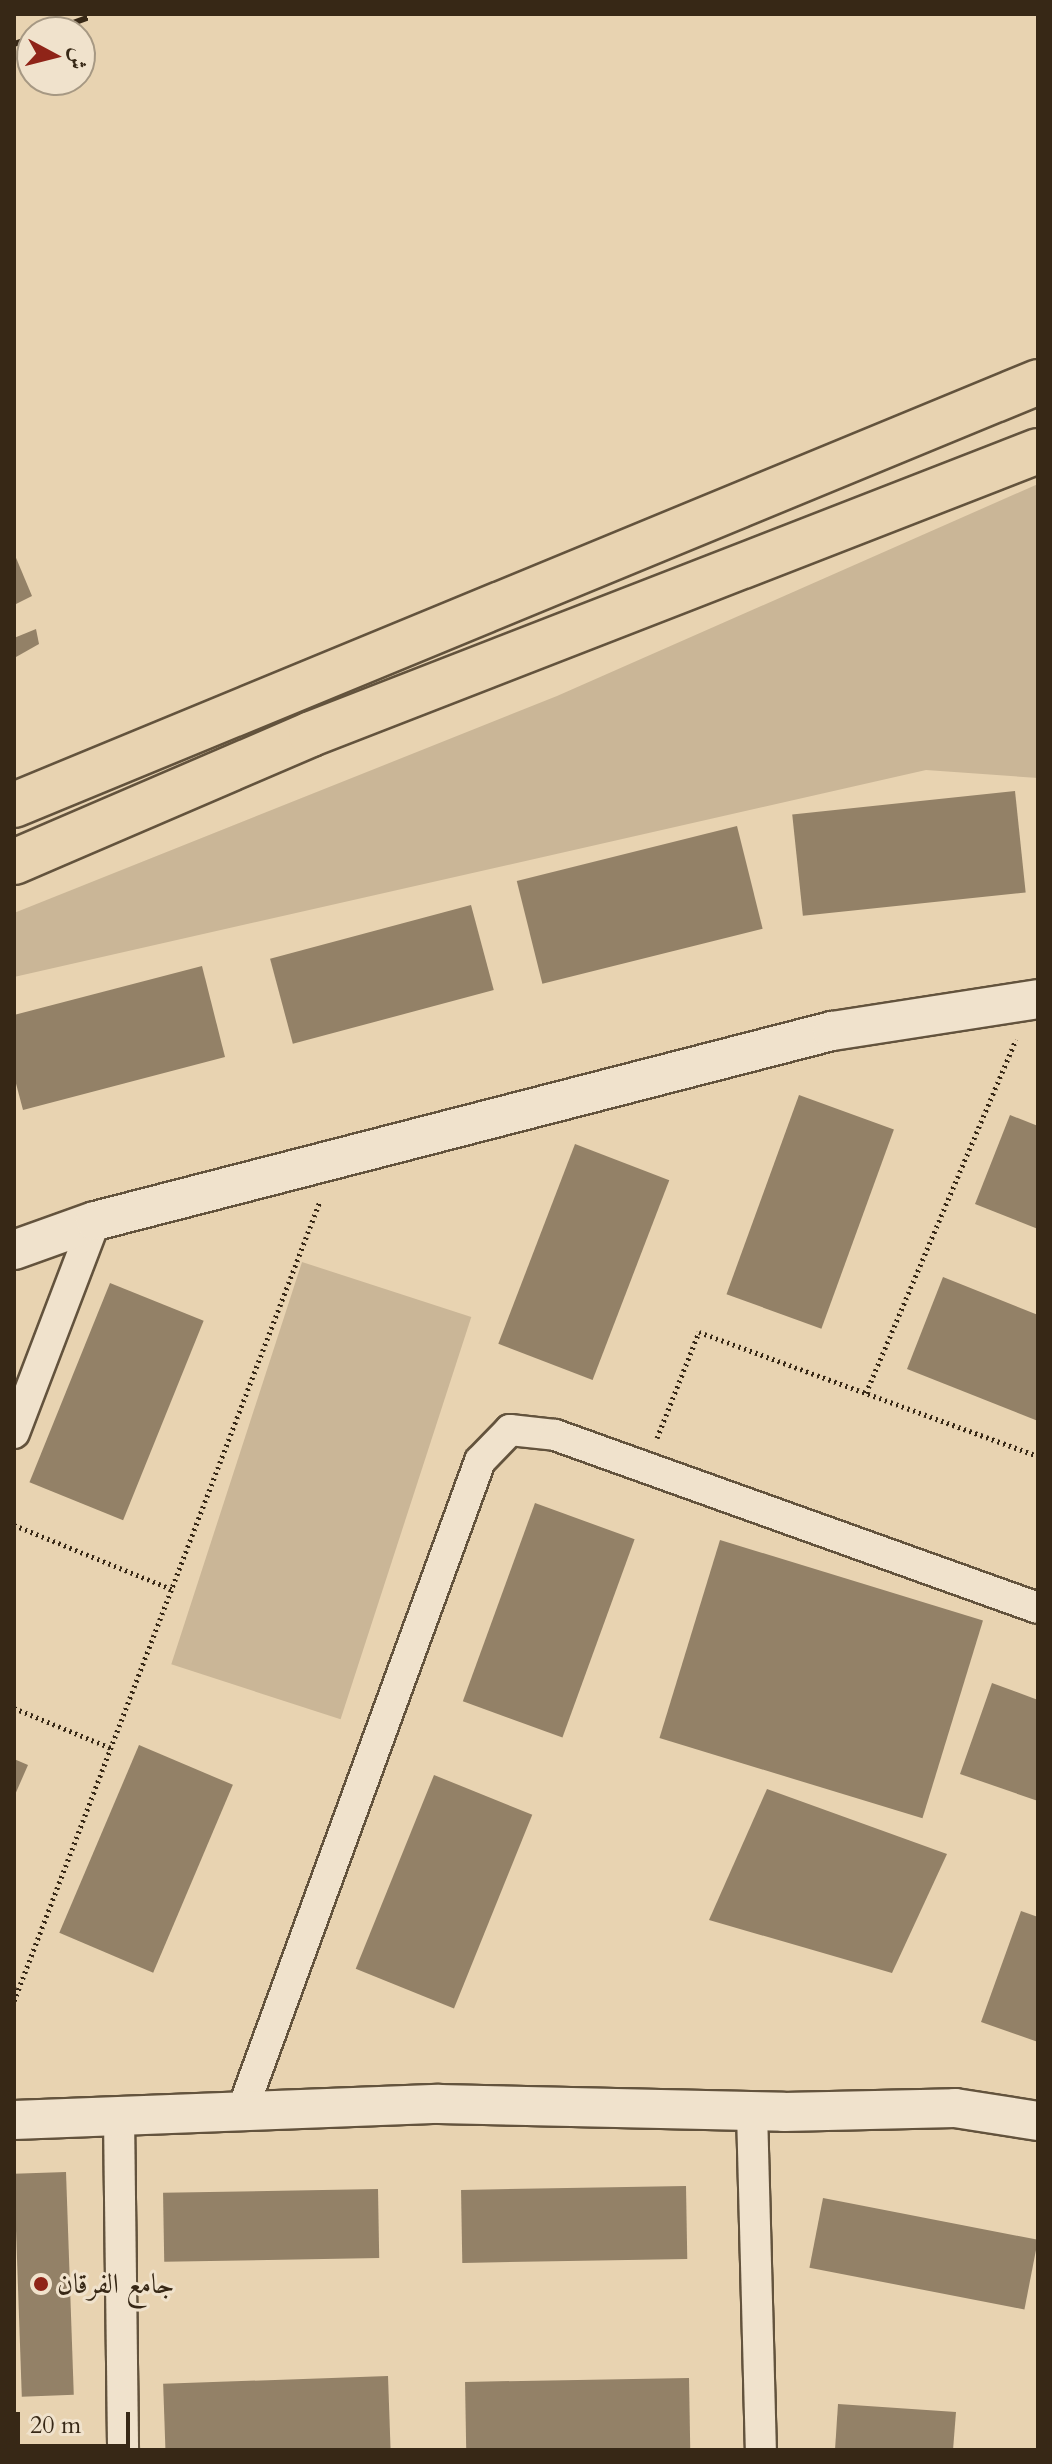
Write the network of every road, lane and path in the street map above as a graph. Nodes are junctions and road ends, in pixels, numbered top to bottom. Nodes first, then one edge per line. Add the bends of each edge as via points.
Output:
1 (1038, 382) edge
2 (1038, 451) edge
3 (14, 805) edge
4 (14, 862) edge
5 (1036, 999) edge
6 (336, 1159) junction
7 (95, 1221) junction
8 (14, 1250) edge
9 (866, 1393) junction
10 (14, 1433) edge
11 (1038, 1456) edge
12 (645, 1467) junction
13 (14, 1525) edge
14 (172, 1589) junction
15 (1038, 1608) edge
16 (14, 1708) edge
17 (111, 1748) junction
18 (14, 2001) edge
19 (242, 2111) junction
20 (752, 2111) junction
21 (119, 2116) junction
22 (14, 2120) edge
23 (1038, 2121) edge
24 (123, 2450) edge
25 (761, 2450) edge

1 - 3 main road
2 - 4 main road via 311,734
5 - 6 street via 832,1031
5 - 9 path
6 - 7 street
6 - 14 path
7 - 8 street
7 - 10 street
9 - 11 path
9 - 12 path via 699,1332
12 - 15 street
12 - 19 street via 555,1435 510,1430 480,1461
13 - 14 path
14 - 17 path
16 - 17 path
17 - 18 path
19 - 20 street via 439,2104
19 - 21 street
20 - 23 street via 955,2108
20 - 25 street
21 - 22 street
21 - 24 street

